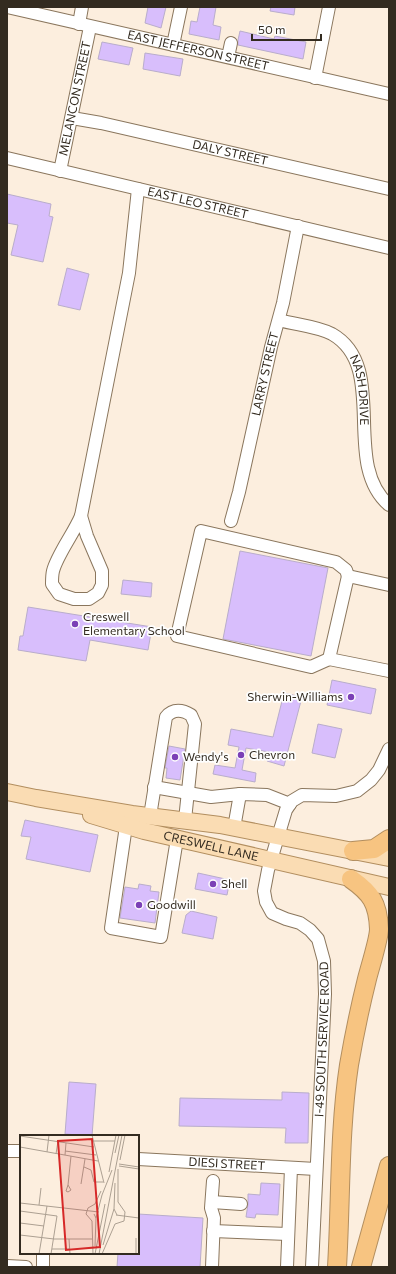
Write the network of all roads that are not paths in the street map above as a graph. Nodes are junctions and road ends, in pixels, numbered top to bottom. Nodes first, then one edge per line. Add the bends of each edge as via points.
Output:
1 (7, 7) edge
2 (82, 7) edge
3 (181, 7) edge
4 (329, 7) edge
5 (84, 25) junction
6 (231, 43) dead end
7 (173, 45) junction
8 (228, 57) junction
9 (315, 78) junction
10 (389, 94) edge
11 (72, 118) junction
12 (7, 158) edge
13 (60, 171) junction
14 (138, 189) junction
15 (389, 189) edge
16 (298, 226) junction
17 (389, 248) edge
18 (279, 320) junction
19 (389, 505) edge
20 (81, 516) junction
21 (231, 521) dead end
22 (348, 576) junction
23 (389, 585) edge
24 (329, 659) junction
25 (389, 671) edge
26 (389, 749) edge
27 (154, 787) junction
28 (187, 793) junction
29 (240, 794) junction
30 (7, 795) edge
31 (36, 798) junction
32 (290, 804) junction
33 (150, 816) junction
34 (185, 820) junction
35 (126, 826) junction
36 (234, 828) junction
37 (278, 836) junction
38 (177, 839) junction
39 (389, 839) edge
40 (353, 851) junction
41 (389, 858) edge
42 (270, 861) junction
43 (351, 879) junction
44 (389, 887) edge
45 (389, 903) edge
46 (379, 930) junction
47 (7, 1150) edge
48 (20, 1151) edge
49 (139, 1159) edge
50 (389, 1166) edge
51 (291, 1168) junction
52 (316, 1169) junction
53 (213, 1181) dead end
54 (212, 1202) junction
55 (241, 1204) dead end
56 (213, 1231) junction
57 (288, 1234) junction
58 (43, 1254) edge
59 (7, 1266) edge
60 (26, 1267) edge
61 (43, 1267) edge
62 (212, 1267) edge
63 (287, 1267) edge
64 (312, 1267) edge
65 (337, 1267) edge
66 (361, 1267) edge

1 - 5 street, EAST JEFFERSON STREET
2 - 5 street, MELANCON STREET
3 - 7 street
4 - 9 street
5 - 7 street, EAST JEFFERSON STREET
5 - 11 street, MELANCON STREET
6 - 8 street
7 - 8 street, EAST JEFFERSON STREET
8 - 9 street, EAST JEFFERSON STREET
9 - 10 street, EAST JEFFERSON STREET
11 - 13 street, MELANCON STREET
11 - 15 street, DALY STREET
12 - 13 street, EAST LEO STREET
13 - 14 street, EAST LEO STREET
14 - 16 street, EAST LEO STREET
14 - 20 street via 128,273
16 - 17 street, EAST LEO STREET
16 - 18 street, LARRY STREET
18 - 19 street, NASH DRIVE via 331,334 349,349 355,359 362,382 365,452 369,473 379,494
18 - 21 street, LARRY STREET
20 - 20 street via 102,571 102,585 98,593 89,599 74,599 59,594 52,584 53,570 58,558
22 - 23 street
22 - 24 street
22 - 24 street via 346,570 336,562 201,531 177,636 311,667
24 - 25 street
26 - 32 street via 379,770 357,791 336,796 302,796
27 - 28 street
27 - 28 street via 166,717 177,710 185,711 192,715 195,724
27 - 33 street
28 - 29 street via 211,797
28 - 34 street
29 - 32 street via 267,796
29 - 36 street
30 - 31 main road, CRESWELL LANE
31 - 33 main road, CRESWELL LANE
31 - 35 main road, CRESWELL LANE
32 - 37 street, I-49 SOUTH SERVICE ROAD
33 - 34 main road, CRESWELL LANE
34 - 36 main road, CRESWELL LANE
35 - 38 main road, CRESWELL LANE
35 - 38 street via 111,928 161,937
36 - 37 main road, CRESWELL LANE
37 - 40 main road, CRESWELL LANE
37 - 42 street, I-49 SOUTH SERVICE ROAD
38 - 42 main road, CRESWELL LANE
39 - 40 highway via 374,849
40 - 41 main road, CRESWELL LANE
42 - 43 main road, CRESWELL LANE
42 - 52 street, I-49 SOUTH SERVICE ROAD via 264,891 266,902 272,913 300,923 310,930 318,939 324,961 325,994
43 - 44 main road, CRESWELL LANE
43 - 46 highway via 372,897 377,910
45 - 46 highway
46 - 65 highway via 349,1066 342,1138
47 - 48 street
49 - 51 street, DIESI STREET
50 - 66 highway
51 - 52 street, DIESI STREET
51 - 57 street
52 - 64 street, I-49 SOUTH SERVICE ROAD
53 - 54 street
54 - 55 street
54 - 56 street
56 - 57 street
56 - 62 street
57 - 63 street
58 - 61 street
59 - 60 street

